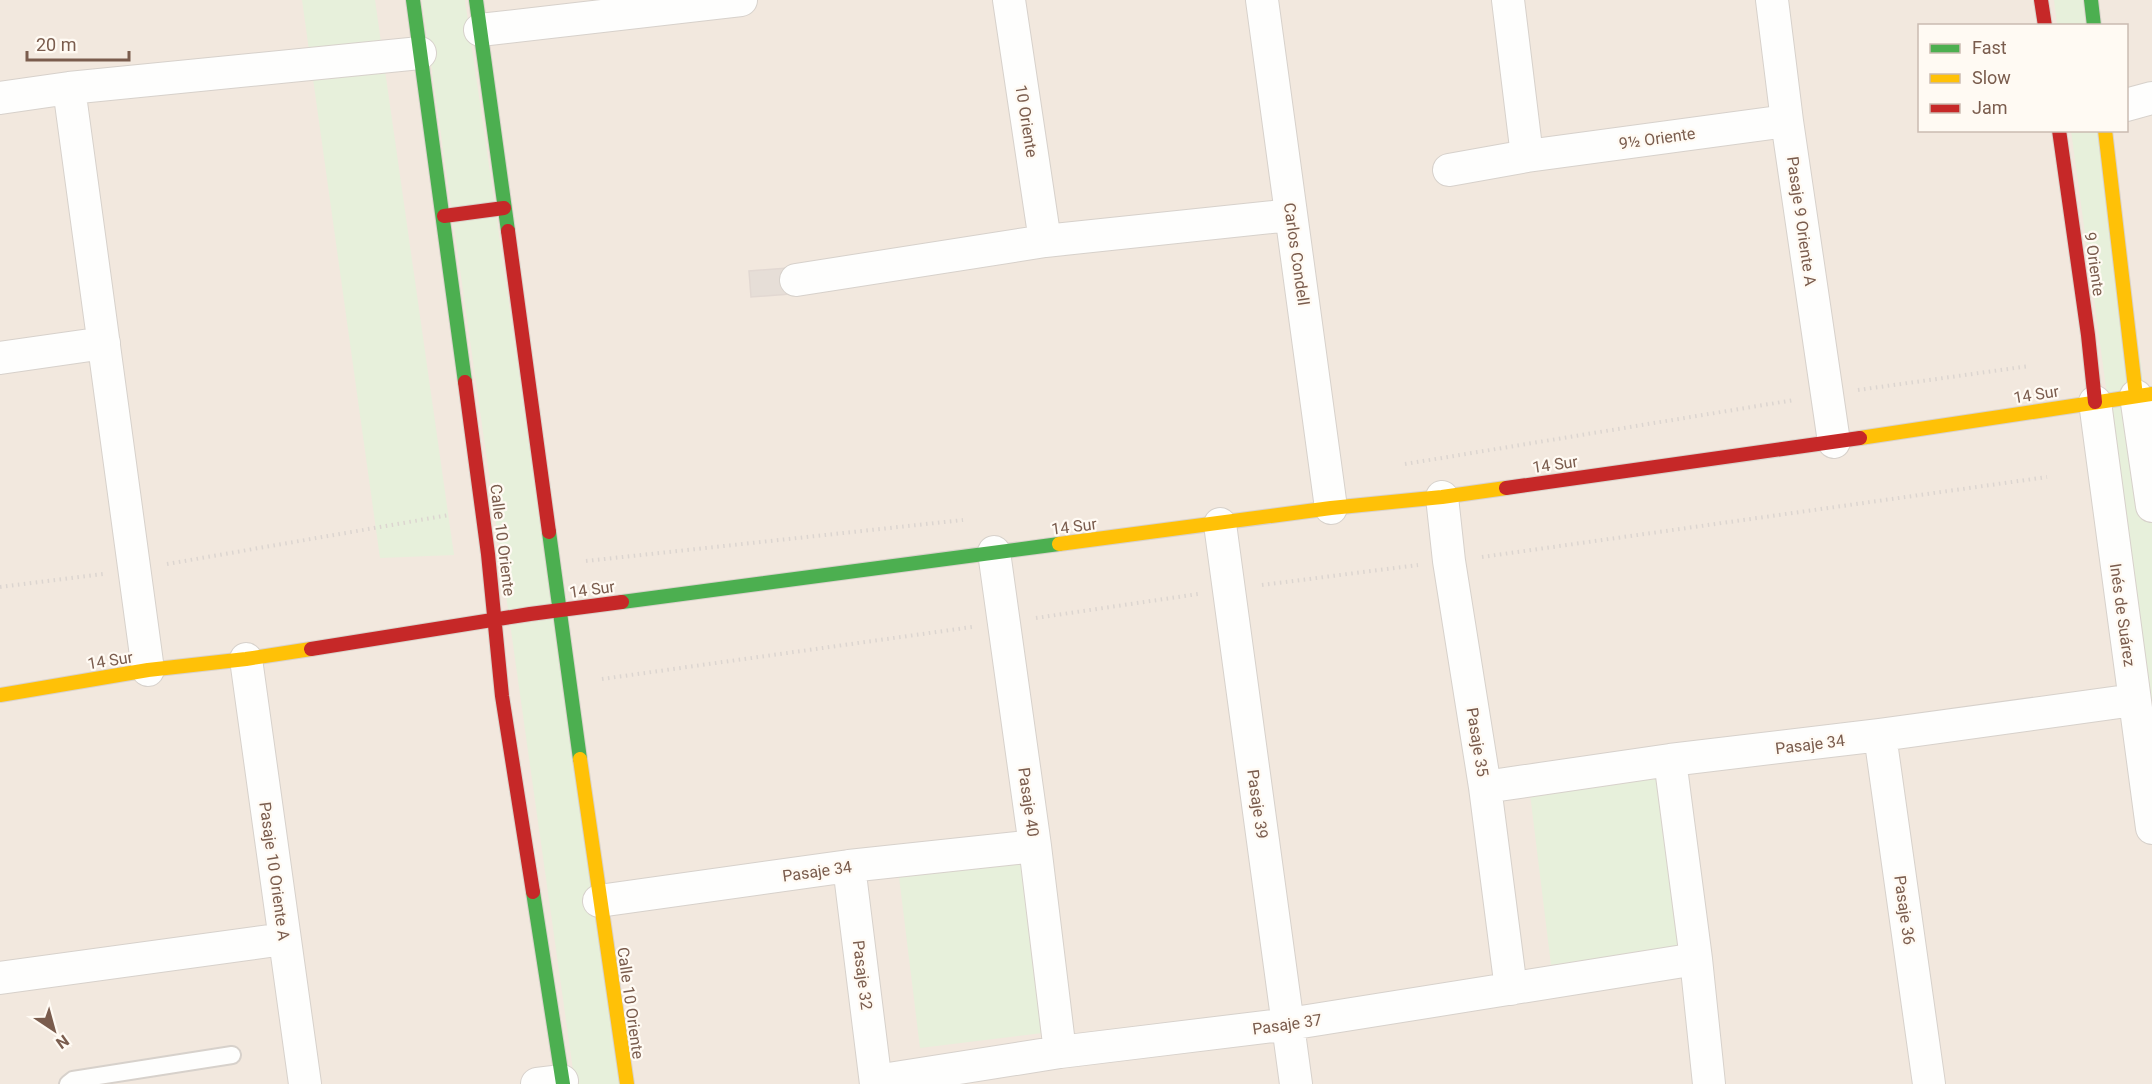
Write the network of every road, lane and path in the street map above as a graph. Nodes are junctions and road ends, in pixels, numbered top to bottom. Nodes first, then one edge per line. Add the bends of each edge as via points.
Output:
1 (413, 0) edge
2 (741, 0) edge
3 (1009, 0) edge
4 (1262, 0) edge
5 (1508, 0) edge
6 (1772, 0) edge
7 (2041, 0) edge
8 (2091, 0) edge
9 (478, 15) edge
10 (2045, 24) edge
11 (2094, 24) edge
12 (420, 53) junction
13 (69, 88) junction
14 (0, 98) edge
15 (2152, 98) edge
16 (2128, 105) edge
17 (1787, 121) junction
18 (2059, 132) edge
19 (2104, 132) edge
20 (1527, 156) junction
21 (1449, 170) dead end
22 (504, 208) junction
23 (1291, 215) junction
24 (444, 216) junction
25 (1045, 241) junction
26 (796, 280) dead end
27 (104, 343) junction
28 (0, 358) edge
29 (2144, 395) edge
30 (2095, 402) junction
31 (1834, 442) junction
32 (2047, 477) dead end
33 (1442, 497) junction
34 (2152, 506) edge
35 (1331, 508) junction
36 (482, 509) junction
37 (1220, 524) junction
38 (994, 552) junction
39 (1449, 561) junction
40 (135, 570) junction
41 (0, 586) edge
42 (1228, 590) junction
43 (560, 610) junction
44 (495, 619) junction
45 (1003, 623) junction
46 (246, 659) junction
47 (148, 670) junction
48 (593, 681) dead end
49 (0, 694) edge
50 (2134, 700) junction
51 (1880, 735) junction
52 (1670, 760) junction
53 (1485, 788) junction
54 (2152, 828) edge
55 (1035, 846) junction
56 (849, 866) junction
57 (599, 901) junction
58 (284, 939) junction
59 (1696, 959) junction
60 (0, 978) edge
61 (1511, 989) junction
62 (1289, 1024) junction
63 (1060, 1052) junction
64 (232, 1055) dead end
65 (876, 1082) edge
66 (554, 1083) edge
67 (68, 1084) edge
68 (305, 1084) edge
69 (627, 1084) edge
70 (1296, 1084) edge
71 (1709, 1084) edge
72 (1929, 1084) edge

1 - 12 main road, Calle 10 Oriente
2 - 9 street
3 - 25 street, 10 Oriente
4 - 23 street, Carlos Condell
5 - 20 street
6 - 17 street, Pasaje 9 Oriente A
7 - 10 main road
8 - 11 main road
9 - 22 main road, Calle 10 Oriente
12 - 13 street
12 - 24 main road, Calle 10 Oriente
13 - 14 street
13 - 27 street
15 - 16 street
17 - 20 street, 9½ Oriente
17 - 31 street, Pasaje 9 Oriente A
18 - 30 main road, 9 Oriente
19 - 29 main road, 9 Oriente
20 - 21 street, 9½ Oriente
22 - 24 main road
22 - 43 main road, Calle 10 Oriente
23 - 25 street
23 - 35 street, Carlos Condell
24 - 36 main road, Calle 10 Oriente
25 - 26 street
27 - 28 street
27 - 40 street
29 - 30 main road, 14 Sur
29 - 34 street
30 - 31 main road, 14 Sur
30 - 50 street, Inés de Suárez
31 - 33 main road, 14 Sur
32 - 39 path
33 - 35 main road, 14 Sur
33 - 39 street, Pasaje 35
35 - 37 main road, 14 Sur
36 - 40 path
36 - 44 main road, Calle 10 Oriente
37 - 38 main road, 14 Sur
37 - 42 street, Pasaje 39
38 - 43 main road, 14 Sur
38 - 45 street, Pasaje 40
39 - 42 path
39 - 53 street, Pasaje 35
40 - 41 path
40 - 47 street
42 - 45 path
42 - 62 street, Pasaje 39
43 - 44 main road, 14 Sur
43 - 57 main road, Calle 10 Oriente
44 - 46 main road, 14 Sur
44 - 66 main road, Calle 10 Oriente
45 - 48 path
45 - 55 street, Pasaje 40
46 - 47 main road, 14 Sur
46 - 58 street, Pasaje 10 Oriente A
47 - 49 main road, 14 Sur
50 - 51 street, Pasaje 34
50 - 54 street, Inés de Suárez
51 - 52 street, Pasaje 34
51 - 72 street, Pasaje 36
52 - 53 street, Pasaje 34
52 - 59 street
53 - 61 street, Pasaje 35
55 - 56 street, Pasaje 34
55 - 63 street, Pasaje 40
56 - 57 street, Pasaje 34
56 - 65 street, Pasaje 32
57 - 69 main road, Calle 10 Oriente
58 - 60 street
58 - 68 street, Pasaje 10 Oriente A
59 - 61 street, Pasaje 37
59 - 71 street
61 - 62 street, Pasaje 37
62 - 63 street, Pasaje 37
62 - 70 street, Pasaje 39
63 - 65 street, Pasaje 37
64 - 67 lane via 73,1080

